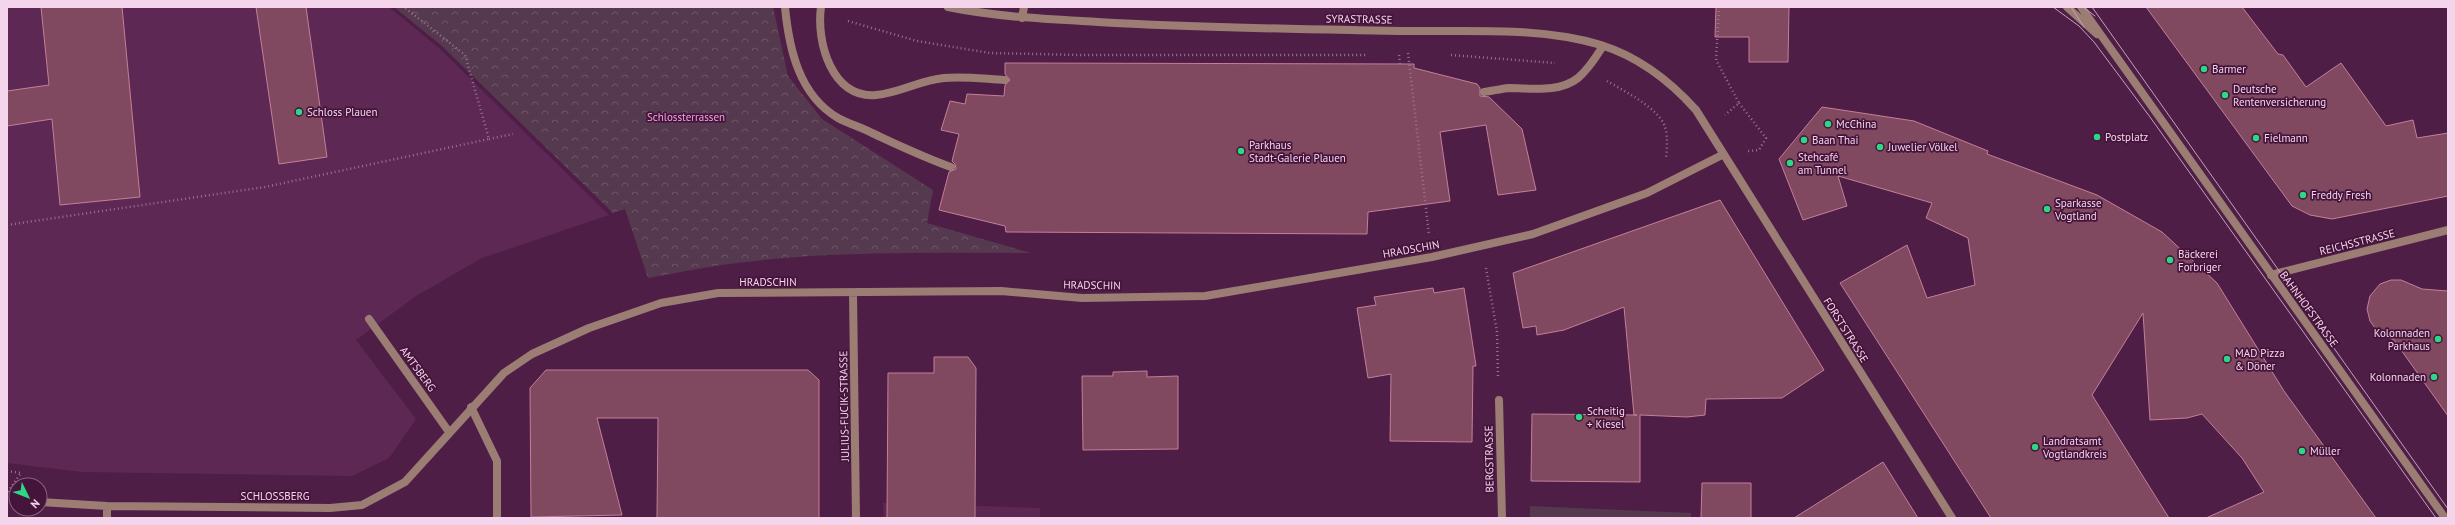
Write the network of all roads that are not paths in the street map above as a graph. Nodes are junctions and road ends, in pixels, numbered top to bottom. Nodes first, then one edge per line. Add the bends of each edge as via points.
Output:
1 (785, 7) edge
2 (821, 7) edge
3 (948, 7) edge
4 (1024, 7) edge
5 (2067, 7) edge
6 (2082, 7) edge
7 (1022, 18) junction
8 (1603, 46) junction
9 (2109, 46) junction
10 (1005, 80) dead end
11 (1484, 92) dead end
12 (1722, 155) junction
13 (951, 167) dead end
14 (2448, 230) edge
15 (2271, 275) junction
16 (854, 294) junction
17 (369, 319) dead end
18 (1499, 400) road end
19 (471, 407) junction
20 (449, 432) junction
21 (48, 502) edge
22 (107, 506) junction
23 (108, 518) edge
24 (497, 518) edge
25 (856, 518) edge
26 (1502, 518) edge
27 (1952, 518) edge
28 (2445, 518) edge

1 - 13 street via 797,68 808,91 822,107 839,118 923,157
2 - 10 street via 824,53 844,85 858,93 887,94 924,81 944,78
3 - 7 street, SYRASTRASSE
4 - 7 street
5 - 9 street
6 - 9 street
7 - 8 street, SYRASTRASSE via 1240,29 1494,32 1552,36
8 - 11 street via 1586,71 1577,79 1550,88 1507,88
8 - 12 street, SYRASTRASSE via 1636,61 1677,89 1696,110
9 - 15 street, BAHNHOFSTRASSE
12 - 16 street, HRADSCHIN via 1647,193 1533,234 1482,246 1205,296 1082,298 1001,291
12 - 27 street, FORSTSTRASSE
14 - 15 street, REICHSSTRASSE
15 - 28 street, BAHNHOFSTRASSE
16 - 19 street, HRADSCHIN via 718,293 661,303 589,328 532,354 504,373
16 - 25 street, JULIUS-FUCIK-STRASSE
17 - 20 street, AMTSBERG
18 - 26 street, BERGSTRASSE
19 - 20 street, SCHLOSSBERG
19 - 24 street via 497,461
20 - 22 street, SCHLOSSBERG via 405,482 362,505 330,508
21 - 22 street, SCHLOSSBERG
22 - 23 street

